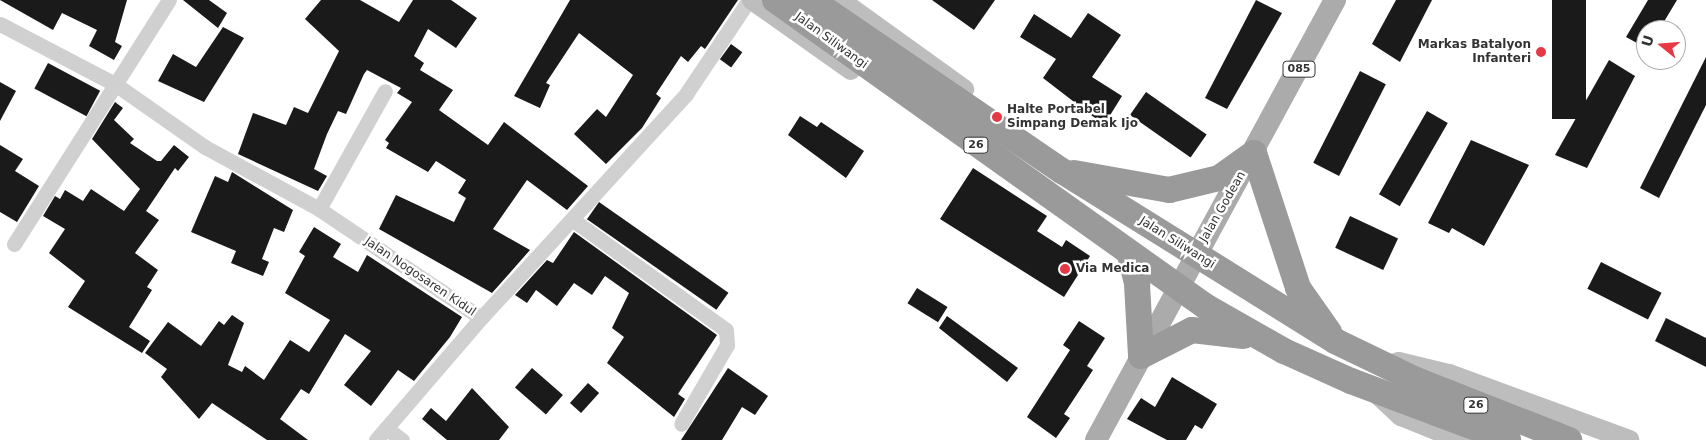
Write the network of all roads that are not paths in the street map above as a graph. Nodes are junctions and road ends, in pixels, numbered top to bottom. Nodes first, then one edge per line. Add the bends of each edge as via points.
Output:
1 (169, 0) edge
2 (750, 0) edge
3 (775, 0) edge
4 (811, 0) edge
5 (840, 0) edge
6 (1335, 0) edge
7 (0, 24) edge
8 (115, 84) junction
9 (385, 92) dead end
10 (993, 125) junction
11 (982, 148) junction
12 (1254, 152) junction
13 (1062, 171) junction
14 (319, 209) junction
15 (573, 220) junction
16 (14, 244) dead end
17 (1130, 255) junction
18 (1196, 255) junction
19 (1178, 288) junction
20 (481, 318) junction
21 (1262, 339) junction
22 (1335, 341) junction
23 (1140, 356) junction
24 (1384, 366) junction
25 (1373, 390) junction
26 (681, 424) dead end
27 (386, 428) junction
28 (376, 440) edge
29 (402, 440) edge
30 (1096, 440) edge
31 (1460, 440) edge
32 (1508, 440) edge
33 (1568, 440) edge
34 (1629, 440) edge

1 - 8 street
2 - 11 street via 965,147
2 - 15 street, Jalan Nogosaren Kidul via 686,94
3 - 11 highway, Jalan Siliwangi / 26
4 - 10 highway, Jalan Siliwangi / 26
5 - 10 street via 966,90 987,108
6 - 12 main road, Jalan Godean / 085
7 - 8 street, Jalan Nogosaren Kidul
8 - 14 street, Jalan Nogosaren Kidul via 205,147
8 - 16 street
9 - 14 street
10 - 13 highway, Jalan Siliwangi / 26
11 - 17 highway, Jalan Siliwangi / 26
12 - 13 highway via 1219,178 1169,190
12 - 18 main road, Jalan Godean / 085
12 - 22 highway via 1298,288
13 - 18 highway, Jalan Siliwangi / 26
14 - 20 street, Jalan Nogosaren Kidul
15 - 20 street, Jalan Nogosaren Kidul
15 - 26 street via 726,330 727,345
17 - 19 highway, Jalan Siliwangi / 26
17 - 23 highway via 1137,284
18 - 19 main road, Jalan Godean / 085
18 - 22 highway, Jalan Siliwangi / 26
19 - 21 highway, Jalan Siliwangi / 26
19 - 23 main road, Jalan Godean / 085
20 - 27 street
21 - 23 highway via 1192,330
21 - 25 highway, Jalan Siliwangi / 26
22 - 24 highway, Jalan Siliwangi / 26
23 - 30 main road, Jalan Godean / 085
24 - 33 highway, Jalan Siliwangi / 26
24 - 34 street via 1399,362 1450,374
25 - 31 street via 1401,416
25 - 32 highway, Jalan Siliwangi / 26
27 - 28 street
27 - 29 street

